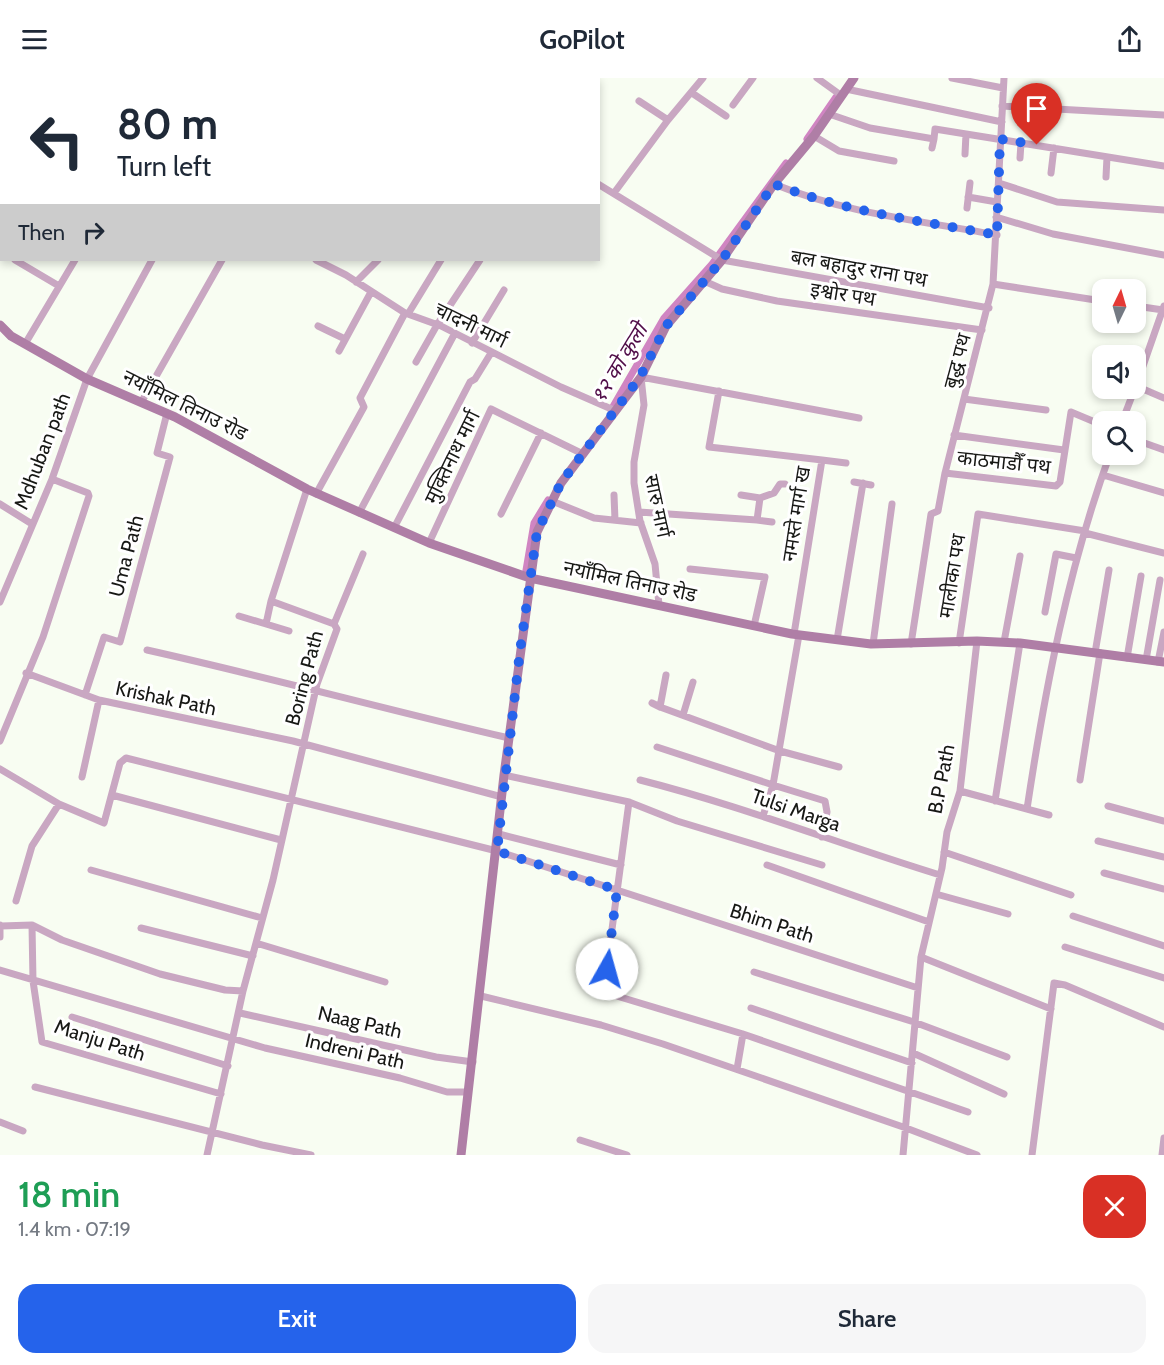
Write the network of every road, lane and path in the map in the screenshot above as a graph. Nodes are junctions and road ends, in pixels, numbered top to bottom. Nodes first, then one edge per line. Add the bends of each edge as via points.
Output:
1 (703, 78) edge
2 (753, 78) edge
3 (817, 78) edge
4 (854, 78) edge
5 (952, 78) edge
6 (1004, 78) edge
7 (1003, 88) junction
8 (692, 93) junction
9 (841, 93) junction
10 (639, 101) dead end
11 (733, 105) dead end
12 (1002, 106) junction
13 (829, 114) junction
14 (1164, 115) edge
15 (726, 116) dead end
16 (668, 120) junction
17 (1002, 122) junction
18 (966, 134) junction
19 (814, 136) junction
20 (934, 139) junction
21 (1000, 139) junction
22 (1021, 143) junction
23 (933, 148) dead end
24 (1054, 148) junction
25 (965, 154) dead end
26 (1107, 157) junction
27 (1020, 158) dead end
28 (894, 161) dead end
29 (1164, 166) edge
30 (1051, 174) dead end
31 (1106, 177) dead end
32 (970, 183) dead end
33 (999, 183) junction
34 (774, 184) junction
35 (600, 185) edge
36 (614, 193) junction
37 (968, 197) junction
38 (997, 202) junction
39 (967, 208) dead end
40 (1164, 210) edge
41 (996, 217) junction
42 (997, 235) junction
43 (1164, 255) edge
44 (722, 260) junction
45 (74, 261) edge
46 (151, 261) edge
47 (221, 261) edge
48 (318, 261) edge
49 (377, 261) edge
50 (440, 261) edge
51 (479, 261) edge
52 (26, 262) edge
53 (702, 280) junction
54 (356, 282) junction
55 (993, 284) junction
56 (58, 286) junction
57 (504, 290) dead end
58 (371, 292) junction
59 (1092, 299) edge
60 (1146, 307) edge
61 (989, 308) junction
62 (1163, 308) edge
63 (406, 314) junction
64 (0, 325) edge
65 (436, 325) junction
66 (318, 326) dead end
67 (982, 330) junction
68 (455, 333) junction
69 (345, 339) junction
70 (472, 343) junction
71 (25, 344) junction
72 (339, 351) dead end
73 (491, 353) junction
74 (1146, 356) edge
75 (416, 362) dead end
76 (640, 377) junction
77 (87, 379) junction
78 (719, 391) junction
79 (1146, 391) edge
80 (1164, 398) edge
81 (964, 399) junction
82 (142, 401) junction
83 (613, 409) junction
84 (1046, 410) dead end
85 (167, 413) junction
86 (859, 418) dead end
87 (1092, 420) edge
88 (540, 433) junction
89 (954, 435) junction
90 (1146, 444) edge
91 (1064, 450) junction
92 (1164, 450) edge
93 (580, 453) junction
94 (822, 460) junction
95 (846, 463) dead end
96 (1106, 465) edge
97 (945, 473) junction
98 (1103, 475) junction
99 (52, 479) junction
100 (854, 482) dead end
101 (785, 484) dead end
102 (307, 489) junction
103 (1164, 493) edge
104 (316, 494) junction
105 (614, 495) dead end
106 (741, 495) dead end
107 (760, 498) junction
108 (552, 501) junction
109 (0, 504) edge
110 (892, 504) dead end
111 (639, 512) junction
112 (358, 513) junction
113 (501, 514) dead end
114 (615, 520) junction
115 (757, 520) junction
116 (772, 522) dead end
117 (641, 523) junction
118 (32, 524) junction
119 (394, 528) junction
120 (1085, 532) junction
121 (429, 543) junction
122 (1164, 553) edge
123 (363, 554) dead end
124 (1020, 556) dead end
125 (1076, 558) junction
126 (690, 569) dead end
127 (1109, 570) dead end
128 (1141, 576) dead end
129 (530, 578) junction
130 (1160, 580) dead end
131 (271, 601) junction
132 (0, 602) edge
133 (659, 605) junction
134 (1045, 612) dead end
135 (239, 616) dead end
136 (266, 624) junction
137 (334, 624) junction
138 (754, 626) junction
139 (289, 631) dead end
140 (1164, 632) edge
141 (797, 634) junction
142 (837, 640) junction
143 (977, 641) junction
144 (1004, 642) junction
145 (959, 643) junction
146 (1020, 643) junction
147 (873, 644) junction
148 (911, 644) junction
149 (1056, 646) junction
150 (147, 650) dead end
151 (1097, 653) junction
152 (1127, 658) junction
153 (1146, 660) junction
154 (1161, 662) edge
155 (26, 673) junction
156 (666, 675) dead end
157 (693, 682) dead end
158 (316, 688) junction
159 (85, 695) junction
160 (99, 700) junction
161 (651, 703) dead end
162 (660, 707) junction
163 (683, 716) junction
164 (509, 738) junction
165 (0, 741) edge
166 (303, 745) junction
167 (657, 747) dead end
168 (780, 751) junction
169 (839, 767) dead end
170 (0, 769) edge
171 (504, 775) junction
172 (82, 777) dead end
173 (640, 780) dead end
174 (1080, 780) dead end
175 (773, 785) junction
176 (960, 791) junction
177 (112, 795) junction
178 (502, 797) junction
179 (291, 801) junction
180 (994, 801) junction
181 (629, 802) junction
182 (59, 804) junction
183 (1108, 806) dead end
184 (1027, 809) junction
185 (1049, 815) dead end
186 (763, 816) junction
187 (1164, 821) edge
188 (499, 834) junction
189 (822, 837) junction
190 (281, 840) junction
191 (1098, 840) dead end
192 (497, 851) junction
193 (944, 852) junction
194 (1164, 857) edge
195 (621, 865) junction
196 (767, 865) dead end
197 (822, 866) dead end
198 (91, 870) dead end
199 (1104, 873) dead end
200 (940, 875) junction
201 (1164, 889) edge
202 (617, 890) junction
203 (936, 894) junction
204 (1071, 895) dead end
205 (15, 901) dead end
206 (1008, 914) dead end
207 (1073, 916) dead end
208 (262, 918) junction
209 (929, 922) junction
210 (0, 926) edge
211 (32, 926) junction
212 (141, 928) dead end
213 (0, 937) edge
214 (256, 943) junction
215 (1164, 946) edge
216 (1065, 947) dead end
217 (253, 956) junction
218 (921, 957) junction
219 (0, 970) edge
220 (754, 972) dead end
221 (1164, 978) edge
222 (33, 981) junction
223 (385, 982) dead end
224 (918, 988) junction
225 (243, 991) junction
226 (481, 996) junction
227 (751, 1008) dead end
228 (1052, 1009) junction
229 (240, 1013) junction
230 (72, 1017) dead end
231 (914, 1022) junction
232 (1164, 1027) edge
233 (742, 1034) junction
234 (235, 1037) junction
235 (913, 1053) junction
236 (1007, 1057) dead end
237 (473, 1062) junction
238 (912, 1063) junction
239 (228, 1066) junction
240 (737, 1069) junction
241 (35, 1087) dead end
242 (468, 1092) junction
243 (909, 1093) junction
244 (221, 1094) junction
245 (1004, 1094) dead end
246 (968, 1112) dead end
247 (0, 1122) edge
248 (906, 1128) junction
249 (24, 1131) dead end
250 (212, 1132) junction
251 (1164, 1138) edge
252 (580, 1140) dead end
253 (207, 1155) edge
254 (311, 1155) edge
255 (461, 1155) edge
256 (627, 1155) edge
257 (903, 1155) edge
258 (977, 1155) edge
259 (1032, 1155) edge
260 (1162, 1155) edge

1 - 8 street
2 - 11 street
3 - 9 street
4 - 9 street
5 - 7 street
6 - 7 street, बुद्ध पथ
7 - 12 street, बुद्ध पथ
8 - 15 street
8 - 16 street
9 - 13 street
9 - 17 street
10 - 16 street
12 - 14 street
12 - 17 street, बुद्ध पथ
13 - 19 street
13 - 20 street via 870,128
16 - 36 street
17 - 21 street, बुद्ध पथ
18 - 20 street via 935,129
18 - 21 street
18 - 25 street
19 - 28 street via 839,150
19 - 34 street
20 - 23 street
21 - 22 street
21 - 33 street, बुद्ध पथ
22 - 24 street
22 - 27 street
24 - 26 street
24 - 30 street
26 - 29 street
26 - 31 street
32 - 37 street
33 - 38 street, बुद्ध पथ
33 - 40 street via 1057,202
34 - 42 street via 799,195 868,212
34 - 44 street
35 - 36 street
36 - 44 street
37 - 38 street
37 - 39 street
38 - 41 street, बुद्ध पथ
41 - 42 street, बुद्ध पथ
41 - 43 street via 1053,234
42 - 55 street, बुद्ध पथ
44 - 53 street
44 - 61 street, बल बहादुर राना पथ
45 - 56 street
46 - 77 street, Mdhuban path
47 - 82 street
48 - 54 street, चादनी मार्ग
49 - 54 street
50 - 63 street
51 - 65 street
52 - 56 street
53 - 67 street, इश्वोर पथ via 722,289 777,301
53 - 76 street via 666,326
54 - 58 street, चादनी मार्ग
55 - 59 street
55 - 61 street, बुद्ध पथ
56 - 71 street
57 - 70 street
58 - 63 street, चादनी मार्ग
58 - 69 street
60 - 62 street
61 - 67 street, बुद्ध पथ
62 - 74 street
63 - 65 street, चादनी मार्ग
63 - 104 street via 360,398 364,406
64 - 71 street, नयाँमिल तिनाउ रोड
65 - 68 street, चादनी मार्ग
65 - 75 street
66 - 69 street
67 - 81 street, बुद्ध पथ
68 - 70 street, चादनी मार्ग
68 - 112 street
69 - 72 street
70 - 73 street, चादनी मार्ग
71 - 77 street, नयाँमिल तिनाउ रोड
73 - 83 street, चादनी मार्ग
73 - 119 street via 470,382
76 - 78 street
76 - 83 street
76 - 111 street, सारु मार्ग via 642,423 634,462
77 - 82 street, नयाँमिल तिनाउ रोड
77 - 99 street, Mdhuban path
78 - 86 street
78 - 94 street, नमस्ते मार्ग ख via 709,447
79 - 80 street
81 - 84 street
81 - 89 street, बुद्ध पथ
82 - 85 street, नयाँमिल तिनाउ रोड
83 - 93 street
85 - 102 street, नयाँमिल तिनाउ रोड
85 - 159 street, Uma Path via 157,453 170,457 120,642 104,637
87 - 91 street, काठमाडौँ पथ via 1071,411
88 - 93 street, मुक्तिनाथ मार्ग
88 - 113 street
88 - 121 street, मुक्तिनाथ मार्ग via 490,409
89 - 91 street
89 - 97 street, बुद्ध पथ
90 - 92 street
91 - 97 street, काठमाडौँ पथ via 1060,482 1051,487
93 - 108 street
94 - 95 street
94 - 141 street, नमस्ते मार्ग ख
96 - 98 street
97 - 148 street, बुद्ध पथ via 938,511 931,514
98 - 103 street
98 - 120 street
99 - 118 street, Mdhuban path
99 - 155 street via 89,496 43,637
100 - 142 street via 867,484
101 - 107 street
102 - 104 street, नयाँमिल तिनाउ रोड
102 - 131 street
104 - 112 street, नयाँमिल तिनाउ रोड
105 - 114 street
106 - 107 street
107 - 115 street
108 - 114 street via 594,518
108 - 129 street via 537,532
109 - 118 street
110 - 147 street
111 - 115 street
111 - 117 street, सारु मार्ग
112 - 119 street, नयाँमिल तिनाउ रोड
114 - 117 street
115 - 116 street
117 - 133 street, सारु मार्ग via 655,564
118 - 132 street, Mdhuban path
119 - 121 street, नयाँमिल तिनाउ रोड
120 - 122 street
120 - 125 street
120 - 145 street, मालीका पथ via 978,514
121 - 129 street, नयाँमिल तिनाउ रोड
123 - 137 street
124 - 144 street
125 - 134 street via 1056,554
125 - 149 street
126 - 138 street via 765,577
127 - 151 street
128 - 152 street
129 - 133 street, नयाँमिल तिनाउ रोड
129 - 164 street
130 - 153 street
131 - 136 street
131 - 137 street, Boring Path
133 - 138 street, नयाँमिल तिनाउ रोड
135 - 136 street
136 - 139 street
137 - 158 street, Boring Path via 335,638
138 - 141 street, नयाँमिल तिनाउ रोड
140 - 154 street
141 - 142 street, नयाँमिल तिनाउ रोड
141 - 168 street, नमस्ते मार्ग ख
142 - 147 street, नयाँमिल तिनाउ रोड
143 - 144 street, नयाँमिल तिनाउ रोड
143 - 145 street, नयाँमिल तिनाउ रोड
143 - 176 street, B.P Path
144 - 146 street, नयाँमिल तिनाउ रोड
145 - 148 street, नयाँमिल तिनाउ रोड
146 - 149 street, नयाँमिल तिनाउ रोड
146 - 180 street
147 - 148 street, नयाँमिल तिनाउ रोड
149 - 151 street, नयाँमिल तिनाउ रोड
149 - 184 street
150 - 158 street
151 - 152 street, नयाँमिल तिनाउ रोड
151 - 174 street
152 - 153 street, नयाँमिल तिनाउ रोड
153 - 154 street, नयाँमिल तिनाउ रोड
155 - 159 street, Krishak Path
155 - 165 street
156 - 162 street
157 - 163 street
158 - 164 street
158 - 166 street, Boring Path
159 - 160 street, Krishak Path
160 - 166 street, Krishak Path
160 - 172 street
161 - 162 street
162 - 163 street
163 - 168 street
164 - 171 street
166 - 178 street, Krishak Path
166 - 179 street, Boring Path
167 - 175 street
168 - 169 street
168 - 175 street, नमस्ते मार्ग ख
170 - 182 street
171 - 178 street
171 - 181 street
173 - 186 street, Tulsi Marga
175 - 186 street, नमस्ते मार्ग ख
175 - 189 street via 825,801
176 - 180 street
176 - 193 street, B.P Path
177 - 179 street, Bhim Path via 120,763 126,758
177 - 182 street via 104,823
177 - 190 street
178 - 188 street
179 - 190 street, Boring Path
179 - 192 street, Bhim Path
180 - 184 street
181 - 195 street
181 - 197 street via 676,821
182 - 205 street via 32,846
183 - 187 street
184 - 185 street
186 - 189 street, Tulsi Marga
188 - 192 street
188 - 195 street
189 - 200 street, Tulsi Marga
190 - 208 street, Boring Path
191 - 194 street
192 - 202 street, Bhim Path
192 - 226 street
193 - 200 street, B.P Path
193 - 204 street
195 - 202 street
196 - 209 street
198 - 208 street
199 - 201 street
200 - 203 street, B.P Path
202 - 224 street, Bhim Path
202 - 233 street via 606,992
203 - 206 street
203 - 209 street, B.P Path
207 - 215 street
208 - 214 street, Boring Path
209 - 218 street, B.P Path
210 - 211 street
210 - 213 street
211 - 222 street, Manju Path
211 - 225 street via 160,974
212 - 217 street
214 - 217 street, Boring Path
214 - 223 street
216 - 221 street
217 - 225 street, Boring Path
218 - 224 street, B.P Path
218 - 228 street
219 - 222 street, Indreni Path
220 - 231 street
222 - 234 street, Indreni Path
222 - 244 street, Manju Path via 42,1042
224 - 231 street, B.P Path
225 - 229 street, Boring Path
226 - 237 street
226 - 240 street via 600,1025
227 - 238 street
228 - 232 street via 1054,983
228 - 259 street
229 - 234 street, Boring Path
229 - 237 street, Naag Path via 436,1058
230 - 239 street
231 - 235 street, B.P Path
231 - 236 street
233 - 240 street
233 - 243 street
234 - 239 street, Boring Path
234 - 242 street, Indreni Path via 265,1048 447,1092
235 - 238 street, B.P Path
235 - 245 street
237 - 242 street
238 - 243 street, B.P Path
239 - 244 street, Boring Path
240 - 248 street
241 - 250 street
242 - 255 street
243 - 246 street
243 - 248 street, B.P Path
244 - 250 street, Boring Path
247 - 249 street
248 - 257 street, B.P Path
248 - 258 street
250 - 253 street, Boring Path
250 - 254 street
251 - 260 street
252 - 256 street

